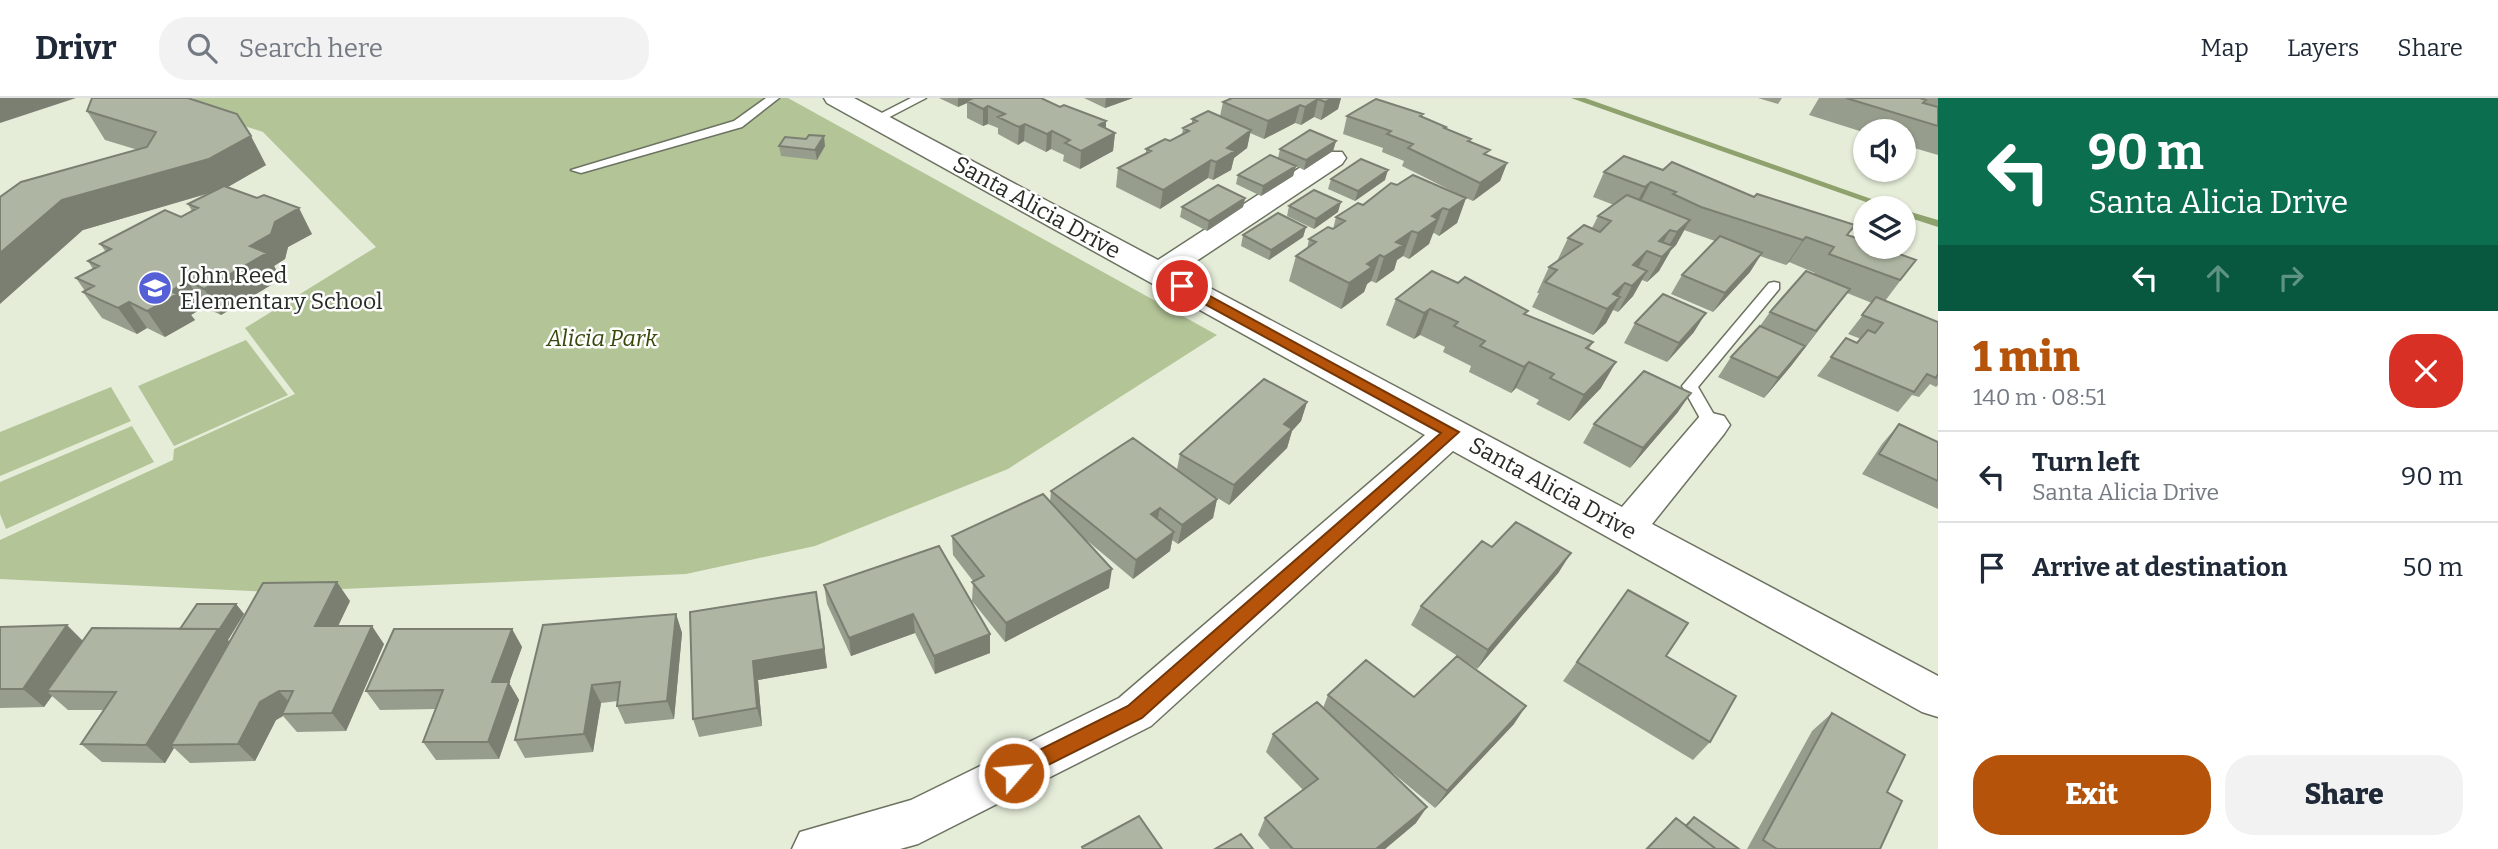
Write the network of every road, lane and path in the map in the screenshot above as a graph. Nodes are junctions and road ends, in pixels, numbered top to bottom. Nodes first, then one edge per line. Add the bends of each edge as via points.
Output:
1 (773, 98) edge
2 (836, 98) edge
3 (920, 98) edge
4 (876, 119) junction
5 (1333, 158) dead end
6 (577, 170) dead end
7 (1158, 273) junction
8 (1774, 286) dead end
9 (1712, 425) joint
10 (1452, 432) junction
11 (1626, 529) junction
12 (1938, 698) edge
13 (817, 849) edge

1 - 6 lane via 738,124
2 - 4 street, Santa Alicia Drive
3 - 4 lane
4 - 7 street, Santa Alicia Drive
5 - 7 street
7 - 10 street, Santa Alicia Drive
8 - 9 lane via 1690,386
9 - 11 street
10 - 11 street, Santa Alicia Drive
10 - 13 street via 1135,712 918,821
11 - 12 street, Santa Alicia Drive

